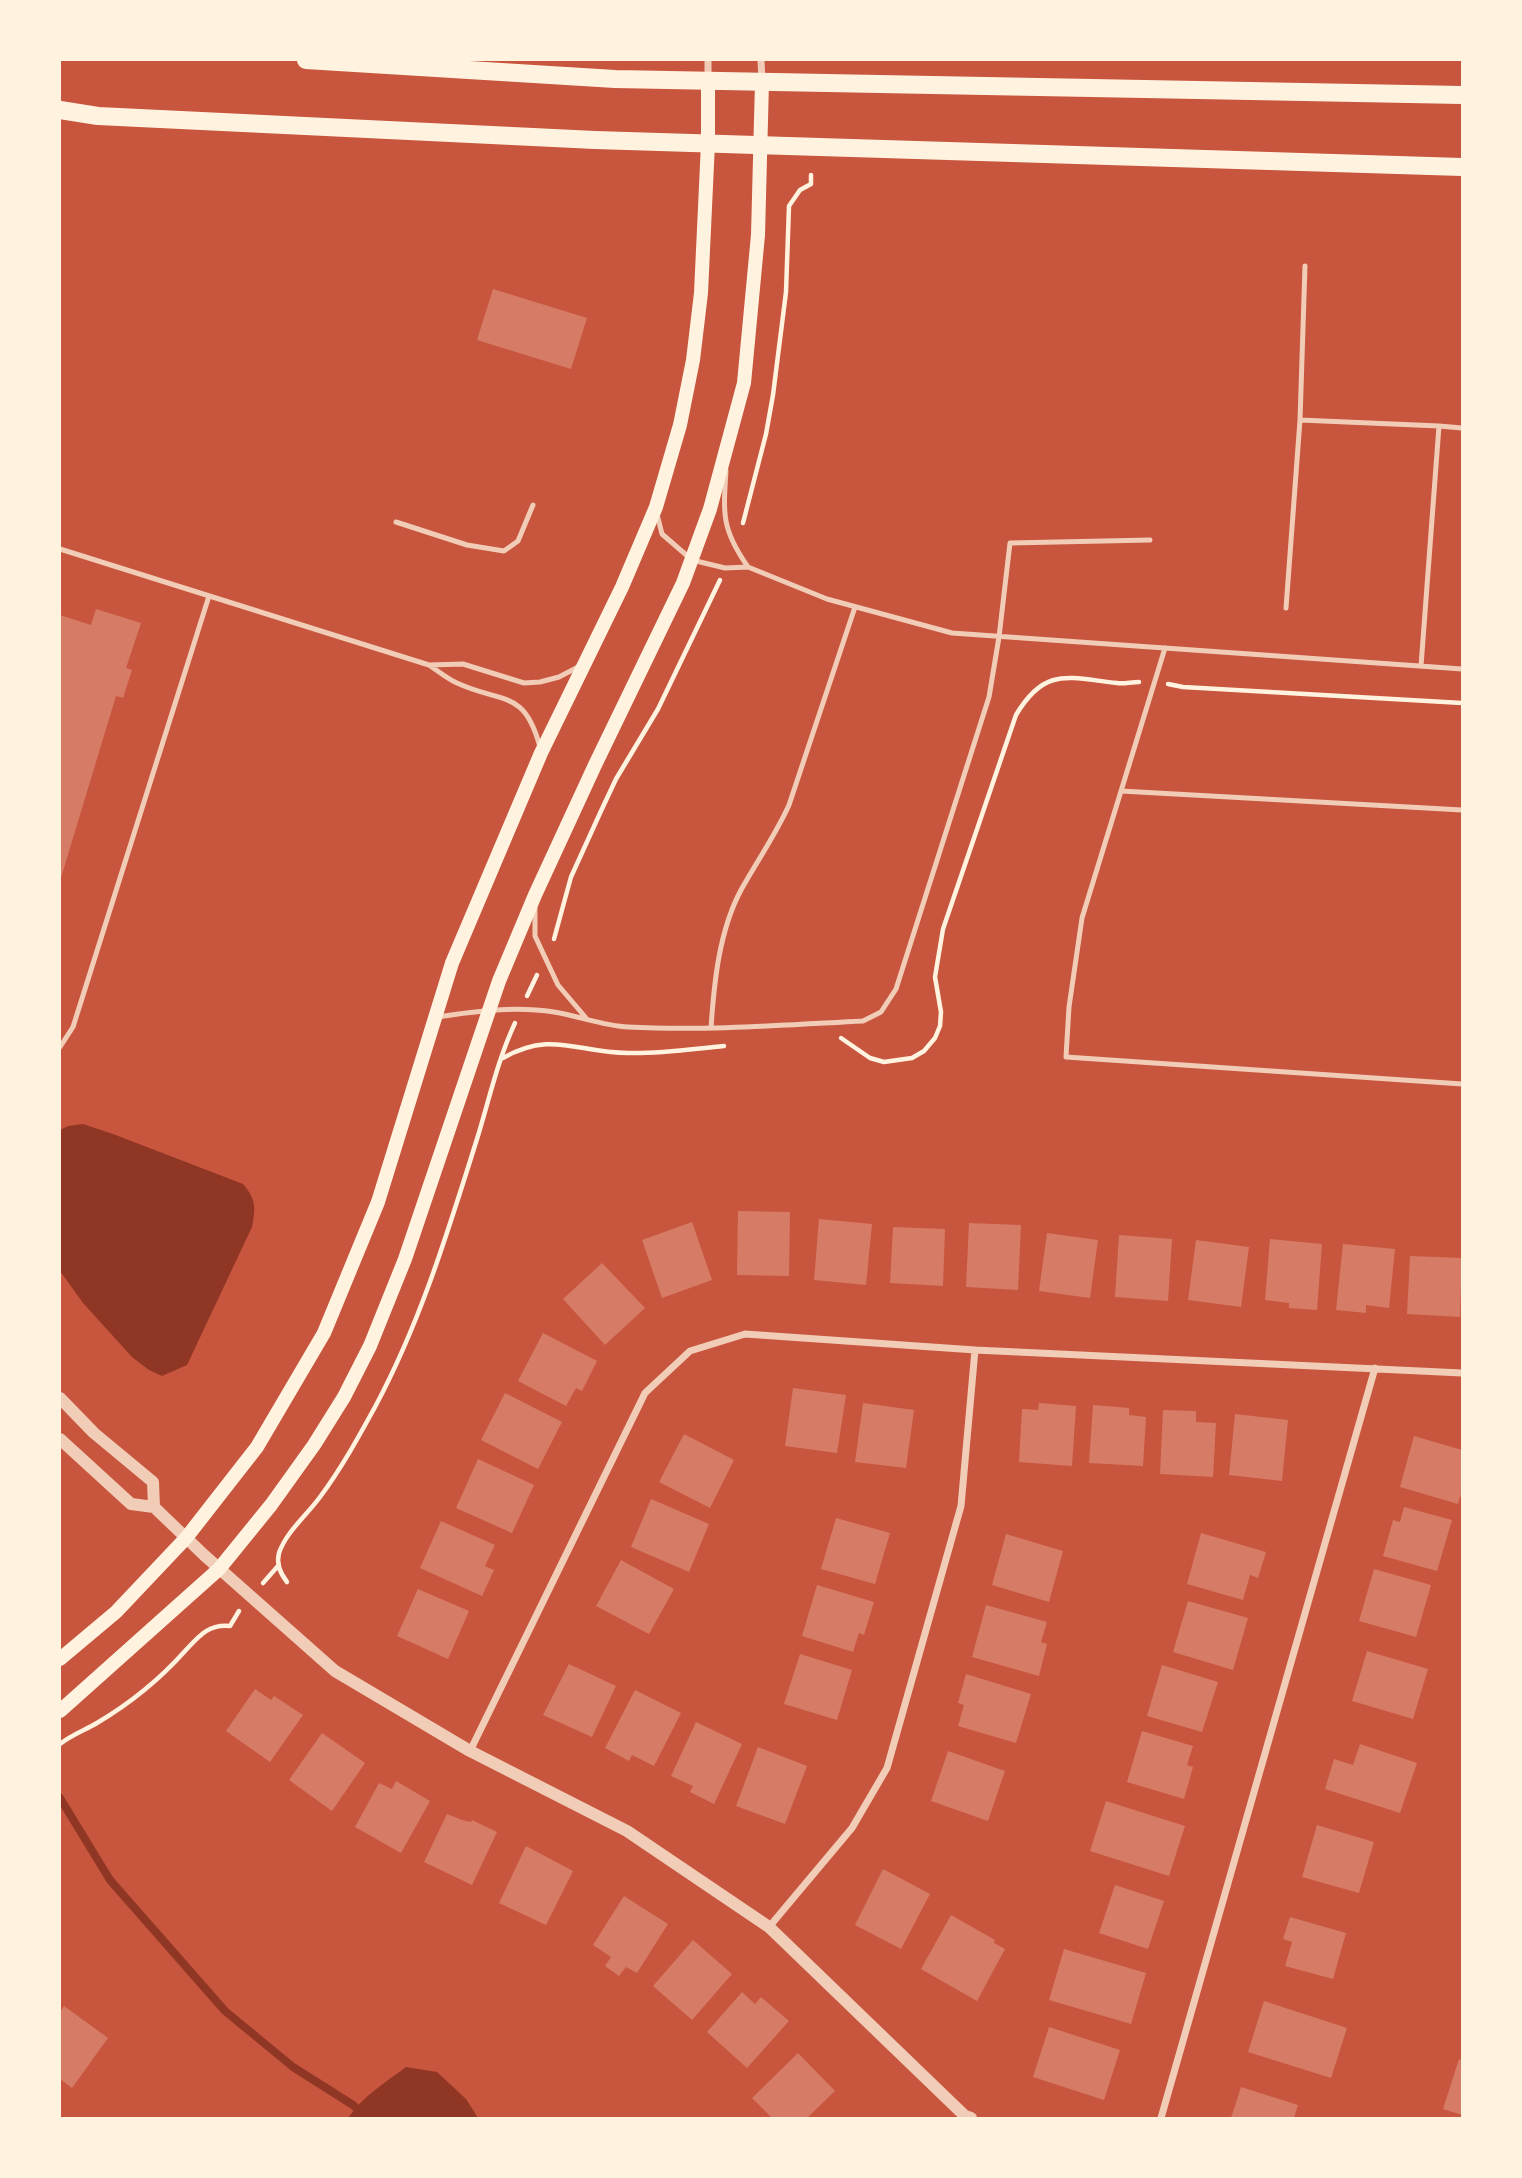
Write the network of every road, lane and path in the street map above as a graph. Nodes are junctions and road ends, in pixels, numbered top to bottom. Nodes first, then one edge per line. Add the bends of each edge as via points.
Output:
1 (306, 60) edge
2 (336, 60) edge
3 (708, 60) edge
4 (761, 60) edge
5 (708, 80) junction
6 (1462, 81) edge
7 (762, 82) junction
8 (1437, 95) junction
9 (1462, 95) edge
10 (60, 110) edge
11 (708, 143) junction
12 (760, 144) junction
13 (1462, 167) edge
14 (811, 175) dead end
15 (788, 190) dead end
16 (794, 195) junction
17 (1305, 266) dead end
18 (1300, 420) junction
19 (1439, 426) junction
20 (1462, 428) edge
21 (728, 445) junction
22 (533, 505) dead end
23 (656, 507) junction
24 (396, 522) dead end
25 (738, 533) dead end
26 (1150, 540) dead end
27 (60, 549) edge
28 (692, 560) junction
29 (748, 567) junction
30 (718, 586) dead end
31 (209, 596) junction
32 (855, 607) junction
33 (1286, 608) dead end
34 (999, 637) junction
35 (1165, 648) junction
36 (585, 663) junction
37 (429, 665) junction
38 (1421, 666) junction
39 (1462, 669) edge
40 (1131, 682) dead end
41 (1172, 684) dead end
42 (1462, 704) edge
43 (541, 753) junction
44 (1121, 791) junction
45 (1462, 810) edge
46 (535, 895) junction
47 (545, 958) junction
48 (489, 1009) junction
49 (520, 1010) junction
50 (434, 1018) junction
51 (586, 1018) junction
52 (712, 1028) junction
53 (511, 1030) dead end
54 (832, 1037) dead end
55 (60, 1046) edge
56 (728, 1046) dead end
57 (502, 1058) dead end
58 (1462, 1084) edge
59 (975, 1350) junction
60 (1375, 1368) junction
61 (1462, 1373) edge
62 (60, 1398) edge
63 (60, 1439) edge
64 (154, 1507) junction
65 (186, 1538) junction
66 (278, 1566) dead end
67 (219, 1569) junction
68 (268, 1577) dead end
69 (236, 1615) dead end
70 (60, 1659) edge
71 (60, 1712) edge
72 (60, 1744) edge
73 (470, 1751) junction
74 (769, 1927) junction
75 (971, 2119) edge
76 (1161, 2119) edge

1 - 2 highway
2 - 5 highway via 615,79
3 - 5 street
4 - 7 street
5 - 7 highway
5 - 11 main road
6 - 8 highway
7 - 8 highway
7 - 12 main road
8 - 9 highway
10 - 11 highway via 98,116
11 - 12 highway
11 - 23 main road via 701,293 692,360 680,425
12 - 13 highway
12 - 21 main road via 751,326 744,383
14 - 16 path via 811,184
15 - 16 path
16 - 25 path via 788,214 786,292 773,395
17 - 18 lane
18 - 19 lane
18 - 33 lane
19 - 20 lane
19 - 38 lane
21 - 28 main road
21 - 29 lane via 726,528
22 - 24 lane via 518,541 504,551 467,545
23 - 28 lane via 662,534
23 - 36 main road
26 - 34 lane via 1010,543
27 - 31 lane
28 - 29 lane via 725,568
28 - 46 main road
29 - 32 lane
30 - 47 path via 570,877 558,933
31 - 37 lane
31 - 55 lane via 73,1027
32 - 34 lane via 952,633
32 - 52 lane via 789,805 728,920 714,985
34 - 35 lane
34 - 52 lane via 989,697 896,989 881,1012 863,1021
35 - 38 lane
35 - 44 lane
36 - 37 lane via 559,677 524,683 463,664
36 - 43 main road
37 - 43 lane via 457,683 518,705 535,729
38 - 39 lane
40 - 54 path via 1050,680 1030,695 1016,715 943,929 935,977 941,1012 935,1038 912,1058 884,1062
41 - 42 path
43 - 50 main road via 452,963
44 - 45 lane
44 - 58 lane via 1082,918 1066,1057
46 - 47 lane via 535,936
46 - 48 main road
47 - 49 path
47 - 51 lane via 558,985
48 - 49 lane
48 - 50 lane
48 - 67 main road via 405,1259 370,1346 314,1445
49 - 51 lane
49 - 53 path
50 - 65 main road via 378,1202 324,1333 257,1447
51 - 52 lane via 622,1027
56 - 57 path via 633,1054 541,1043
59 - 60 street
59 - 73 street via 745,1334 690,1351 645,1393
59 - 74 street via 961,1506 887,1768 852,1828
60 - 61 street
60 - 76 street
62 - 64 street via 153,1482
63 - 64 street via 131,1504
64 - 65 street
65 - 67 street
65 - 70 main road via 116,1612
66 - 68 path
67 - 71 main road
67 - 73 street via 335,1671
69 - 72 path via 230,1626 204,1631 132,1698
73 - 74 street via 627,1831
74 - 75 street

